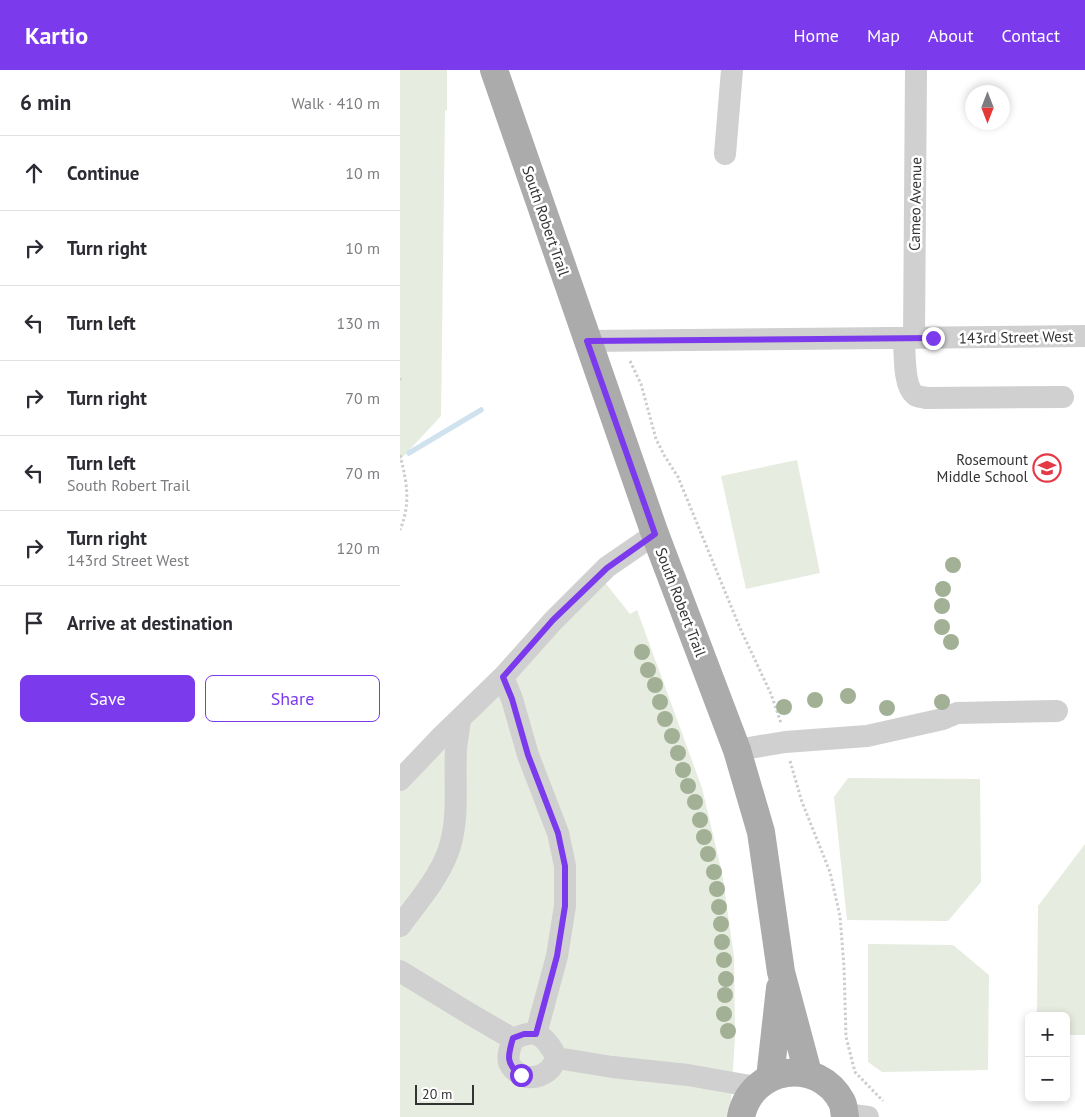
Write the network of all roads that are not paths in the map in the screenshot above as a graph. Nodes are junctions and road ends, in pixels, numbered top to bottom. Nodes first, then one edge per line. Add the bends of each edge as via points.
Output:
1 (494, 70) edge
2 (732, 70) edge
3 (916, 70) edge
4 (725, 154) dead end
5 (1085, 336) edge
6 (909, 338) junction
7 (587, 341) junction
8 (1063, 398) dead end
9 (655, 534) junction
10 (503, 677) junction
11 (1057, 711) dead end
12 (460, 719) junction
13 (737, 750) junction
14 (400, 780) edge
15 (400, 926) edge
16 (400, 971) edge
17 (781, 972) junction
18 (536, 1034) junction
19 (513, 1038) junction
20 (557, 1058) junction
21 (808, 1074) junction
22 (752, 1097) edge
23 (853, 1116) edge

1 - 7 main road, South Robert Trail
2 - 4 street
3 - 6 street, Cameo Avenue
5 - 6 street, 143rd Street West
6 - 7 street, 143rd Street West
6 - 8 street, Cameo Avenue via 907,382 916,396
7 - 9 main road, South Robert Trail
9 - 10 street via 607,568 553,620
9 - 13 main road, South Robert Trail
10 - 12 street
10 - 18 street via 558,833 565,866 565,906 557,956
11 - 13 street via 957,713 867,736 785,742
12 - 14 street
12 - 15 street via 454,826 448,852 437,875
13 - 17 main road, South Robert Trail via 761,832
16 - 19 street
17 - 21 main road
17 - 22 main road
18 - 19 street
18 - 20 street via 550,1044
19 - 20 street via 509,1062 521,1075 529,1078 541,1075
20 - 22 street via 688,1075
21 - 22 main road via 784,1073
21 - 23 main road via 831,1088

